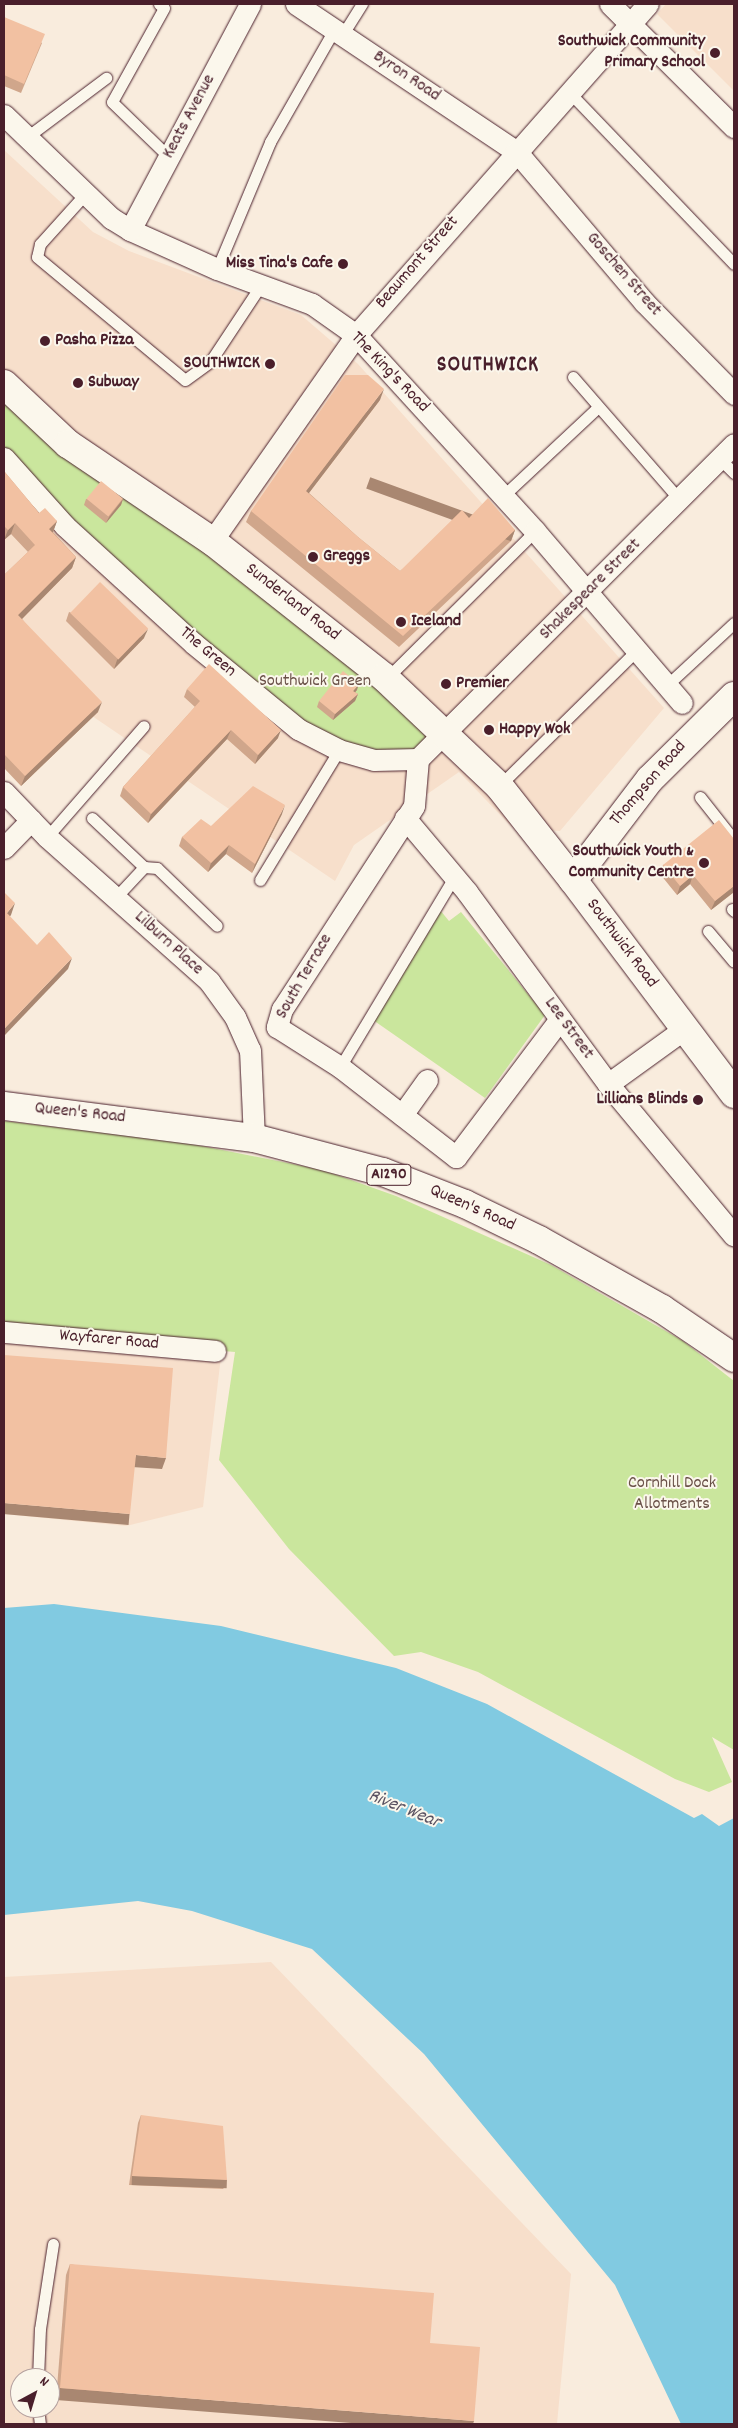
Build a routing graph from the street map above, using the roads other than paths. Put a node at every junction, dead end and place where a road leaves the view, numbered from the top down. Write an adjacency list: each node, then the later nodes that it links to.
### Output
1 (160, 4): 15 (lane)
2 (250, 4): 15 (street, Keats Avenue)
3 (296, 4): 8 (street, Byron Road)
4 (362, 4): 8 (lane)
5 (610, 4): 7 (street)
6 (648, 4): 7 (street, Beaumont Street)
7 (631, 23): 10 (street, Beaumont Street); 12 (street)
8 (339, 31): 14 (street, Byron Road); 19 (lane)
9 (106, 78): 13 (lane)
10 (569, 92): 14 (street, Beaumont Street); 18 (lane)
11 (4, 115): 13 (street, The King's Road)
12 (734, 127)
13 (27, 137): 16 (street, The King's Road)
14 (516, 151): 21 (street, Beaumont Street); 24 (street, Goschen Street)
15 (169, 156): 17 (street, Keats Avenue)
16 (86, 193): 17 (street, The King's Road); 20 (lane)
17 (130, 230): 19 (street, The King's Road)
18 (734, 264)
19 (217, 269): 20 (street, The King's Road)
20 (261, 285): 21 (street, The King's Road)
21 (356, 335): 28 (street, The King's Road); 31 (street, Beaumont Street)
22 (573, 377): 25 (lane)
23 (4, 384): 31 (main road, Sunderland Road)
24 (734, 394)
25 (598, 407): 28 (lane); 29 (lane)
26 (4, 458): 41 (street, The Green)
27 (729, 459): 29 (street, Shakespeare Street)
28 (503, 496): 30 (street, The King's Road)
29 (680, 500): 32 (street, Shakespeare Street)
30 (535, 532): 32 (street, The King's Road); 35 (lane)
31 (212, 541): 35 (main road, Sunderland Road)
32 (589, 593): 34 (street, The King's Road); 40 (street, Shakespeare Street)
33 (734, 623): 36 (lane)
34 (636, 651): 36 (street, The King's Road); 43 (lane)
35 (386, 679): 40 (main road, Sunderland Road)
36 (666, 686): 38 (street, The King's Road)
37 (734, 696): 55 (main road, Thompson Road)
38 (682, 703)
39 (144, 726): 49 (lane)
40 (444, 733): 42 (street); 43 (main road, Southwick Road)
41 (339, 750): 42 (street, The Green); 54 (lane)
42 (418, 759): 47 (street, South Terrace)
43 (499, 786): 55 (main road, Southwick Road)
44 (4, 792): 48 (street, Lilburn Place)
45 (700, 797): 50 (lane)
46 (92, 818): 52 (lane)
47 (405, 818): 53 (street, Lee Street); 62 (street, South Terrace)
48 (31, 820): 49 (street, Lilburn Place); 51 (street)
49 (47, 837): 56 (street, Lilburn Place)
50 (734, 840)
51 (4, 848)
52 (144, 867): 56 (lane); 57 (lane)
53 (454, 877): 60 (street, Lee Street); 62 (lane)
54 (260, 880)
55 (573, 880): 61 (main road, Southwick Road)
56 (117, 896): 68 (street, Lilburn Place)
57 (217, 926)
58 (708, 930): 59 (lane)
59 (734, 962)
60 (560, 1019): 64 (street, Lee Street); 67 (street, South Terrace)
61 (684, 1029): 64 (street); 65 (main road, Southwick Road)
62 (340, 1067): 67 (street, South Terrace)
63 (427, 1080): 67 (street)
64 (608, 1084): 69 (street, Lee Street)
65 (734, 1094)
66 (4, 1106): 68 (main road, Queen's Road / A1290)
67 (402, 1115)
68 (254, 1138): 72 (main road, Queen's Road / A1290)
69 (734, 1236)
70 (4, 1332): 71 (street, Wayfarer Road)
71 (215, 1350)
72 (734, 1358)
73 (53, 2244): 74 (lane)
74 (38, 2368)

